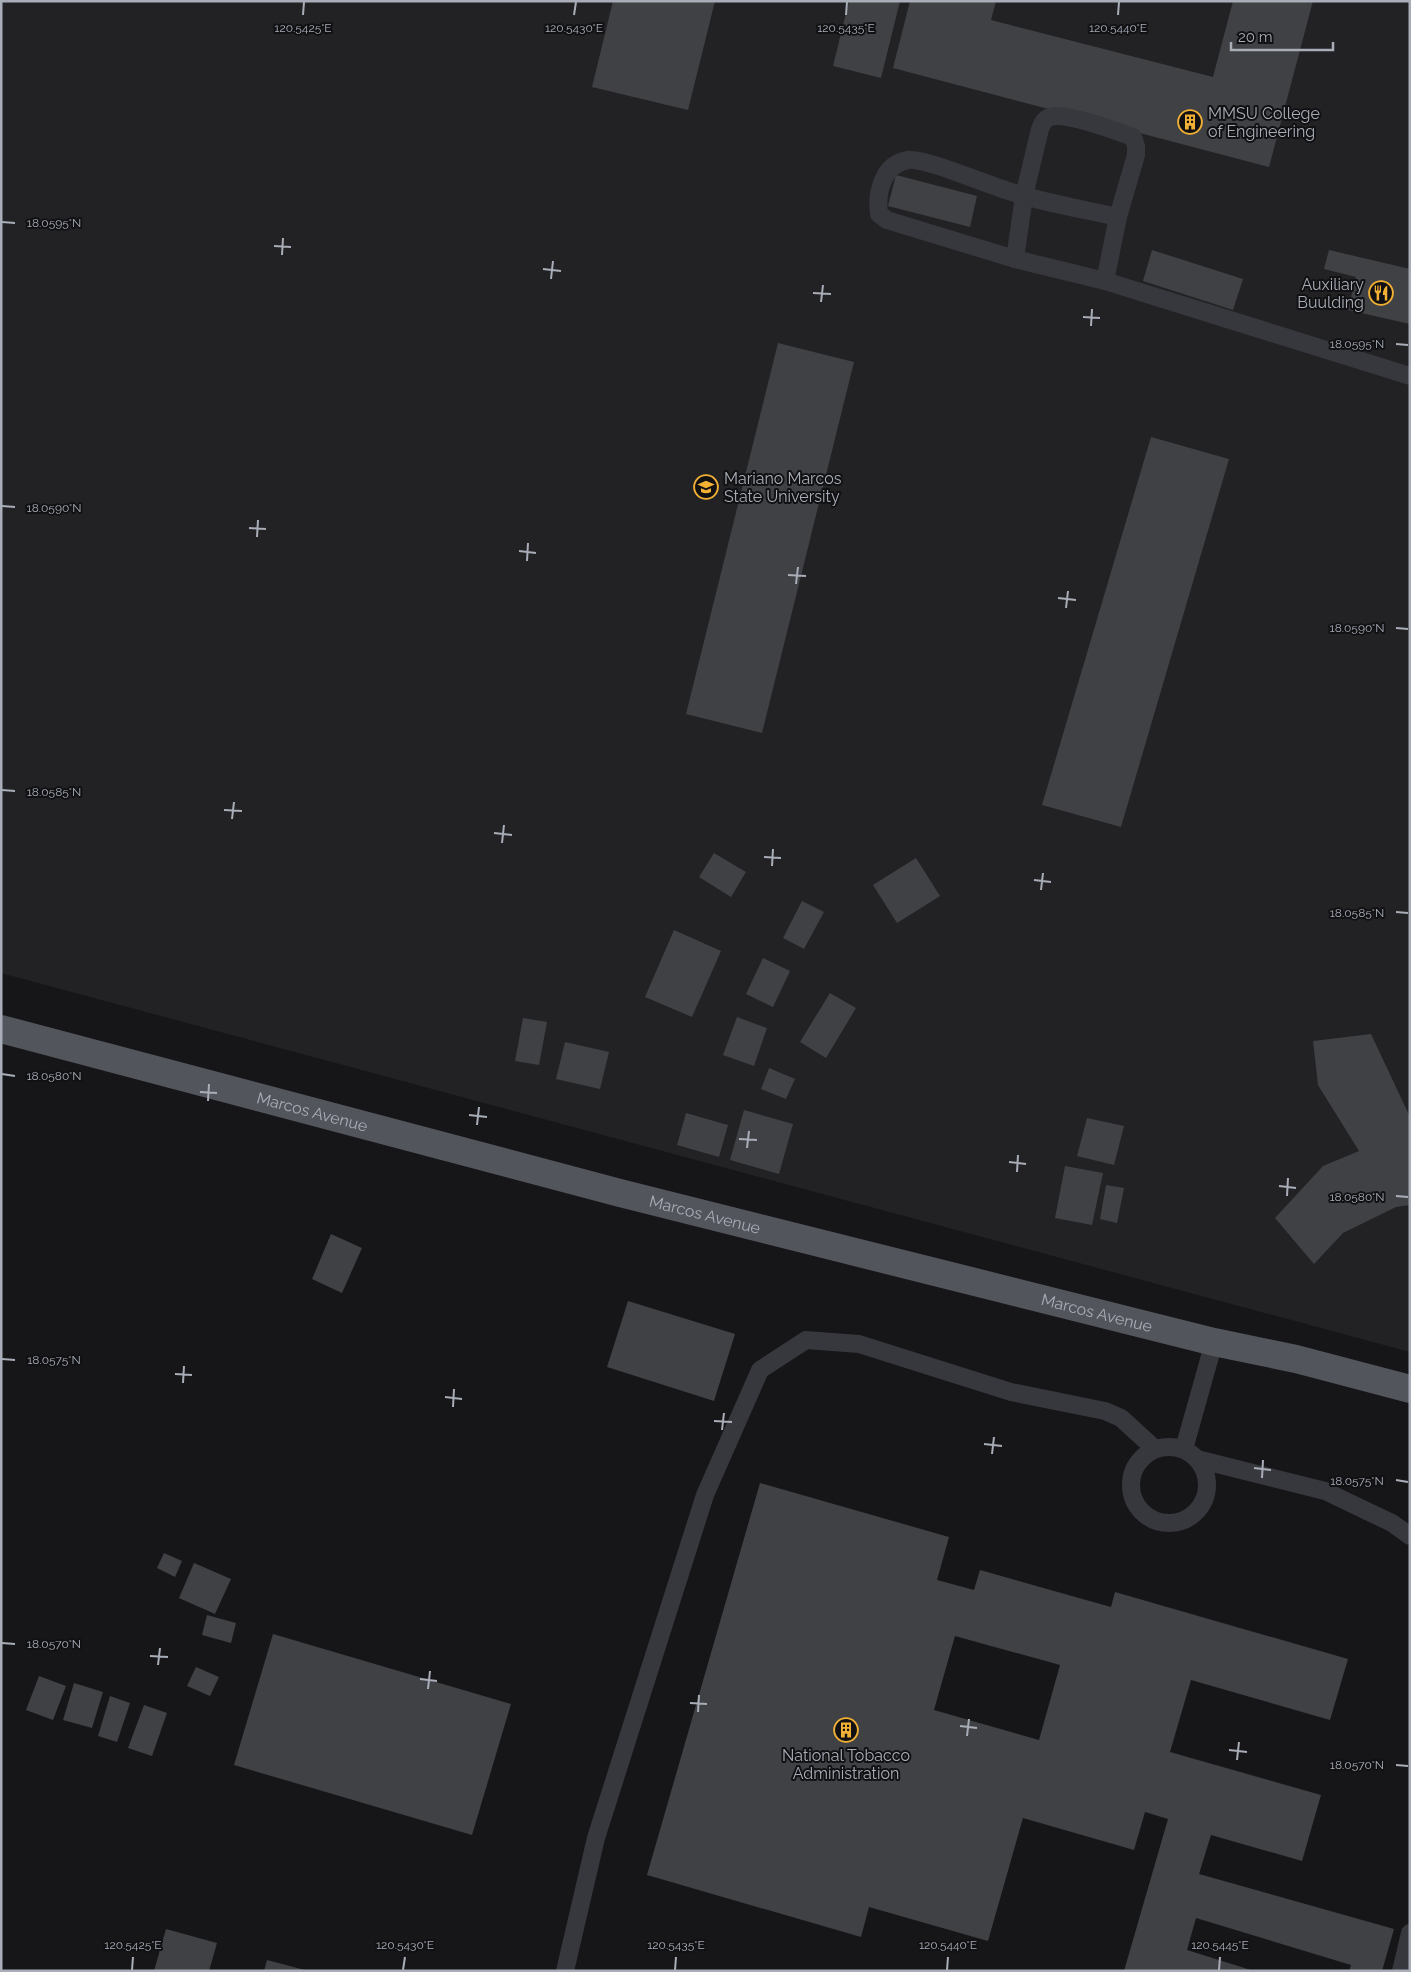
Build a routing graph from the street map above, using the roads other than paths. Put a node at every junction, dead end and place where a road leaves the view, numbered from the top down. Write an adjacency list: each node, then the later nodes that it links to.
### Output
1 (1024, 196): 2 (lane); 2 (lane); 3 (lane); 3 (lane)
2 (1118, 217): 4 (lane)
3 (1015, 259): 4 (lane)
4 (1104, 282): 5 (lane)
5 (1410, 376)
6 (1, 1029): 7 (main road, Marcos Avenue)
7 (1214, 1342): 8 (main road, Marcos Avenue); 10 (lane)
8 (1410, 1389)
9 (1155, 1449): 10 (lane); 10 (lane); 13 (lane)
10 (1191, 1454): 11 (lane)
11 (1410, 1536)
12 (1410, 1933): 14 (lane)
13 (566, 1971)
14 (1401, 1971)

